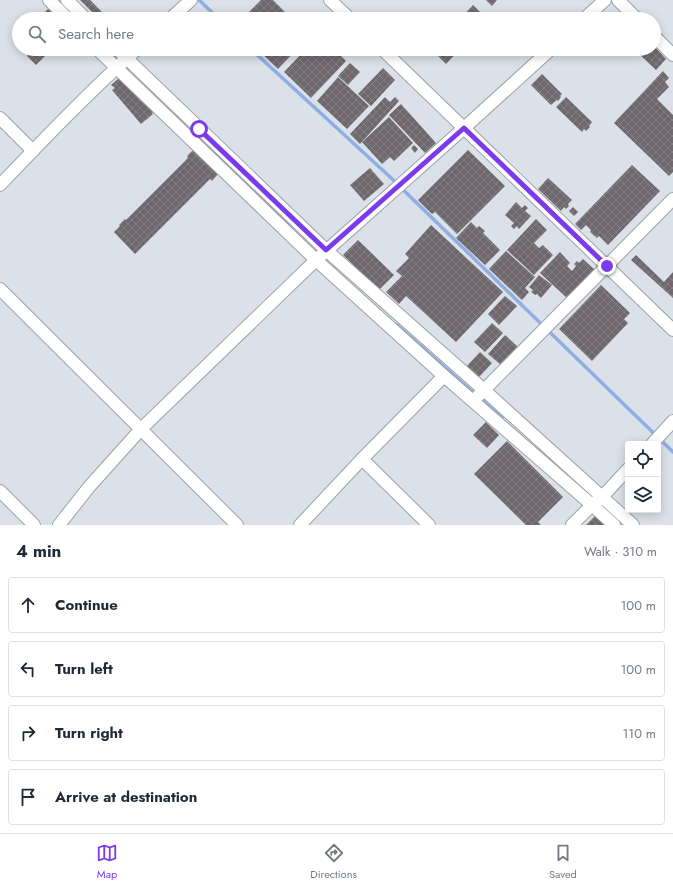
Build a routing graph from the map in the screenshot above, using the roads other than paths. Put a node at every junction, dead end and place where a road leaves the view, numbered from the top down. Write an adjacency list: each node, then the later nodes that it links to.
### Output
1 (49, 0): 7 (street)
2 (67, 0): 8 (street)
3 (330, 0): 10 (street)
4 (605, 0): 11 (street)
5 (618, 0): 12 (street)
6 (190, 1): 9 (street)
7 (61, 12)
8 (79, 12)
9 (178, 12)
10 (343, 12)
11 (592, 12)
12 (630, 12)
13 (661, 43): 14 (street)
14 (673, 55)
15 (104, 56): 21 (street)
16 (123, 56): 20 (street)
17 (129, 56): 20 (street)
18 (389, 56): 23 (street)
19 (543, 56): 23 (street)
20 (126, 59): 21 (street); 27 (street)
21 (116, 68): 24 (street); 28 (street)
22 (0, 118): 24 (street)
23 (464, 128): 27 (street); 29 (street)
24 (33, 151): 25 (street)
25 (0, 185)
26 (673, 199): 29 (street)
27 (326, 250): 28 (street); 33 (street)
28 (316, 260): 32 (street); 36 (street)
29 (607, 266): 31 (street); 33 (street)
30 (0, 289): 36 (street)
31 (673, 330)
32 (444, 376): 34 (street); 38 (street)
33 (484, 390): 34 (street); 41 (street)
34 (473, 401): 42 (street)
35 (673, 421): 37 (street)
36 (141, 429): 44 (street); 45 (street)
37 (655, 441)
38 (362, 459): 46 (street); 47 (street)
39 (625, 472): 41 (street)
40 (1, 493): 43 (street)
41 (602, 497): 42 (street); 50 (street)
42 (592, 505): 48 (street); 49 (street)
43 (34, 525)
44 (59, 525)
45 (237, 525)
46 (300, 525)
47 (429, 525)
48 (572, 525)
49 (614, 525)
50 (633, 525)

